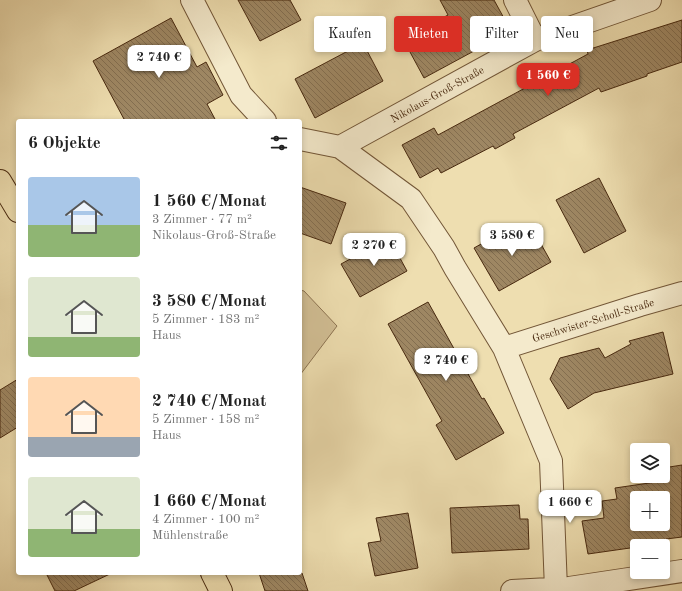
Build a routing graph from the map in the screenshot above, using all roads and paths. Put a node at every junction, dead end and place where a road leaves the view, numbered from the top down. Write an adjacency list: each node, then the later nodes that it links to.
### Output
1 (192, 0): 5 (street)
2 (515, 0): 4 (street)
3 (650, 0): 4 (street, Nikolaus-Groß-Straße)
4 (535, 40): 7 (street, Nikolaus-Groß-Straße)
5 (263, 119)
6 (302, 139): 7 (street)
7 (340, 147): 11 (street)
8 (0, 181): 9 (main road)
9 (16, 208)
10 (682, 293): 11 (street, Geschwister-Scholl-Straße)
11 (504, 348): 14 (street)
12 (682, 571): 14 (street)
13 (213, 575): 15 (main road)
14 (556, 589): 16 (street)
15 (221, 591)
16 (512, 591)

